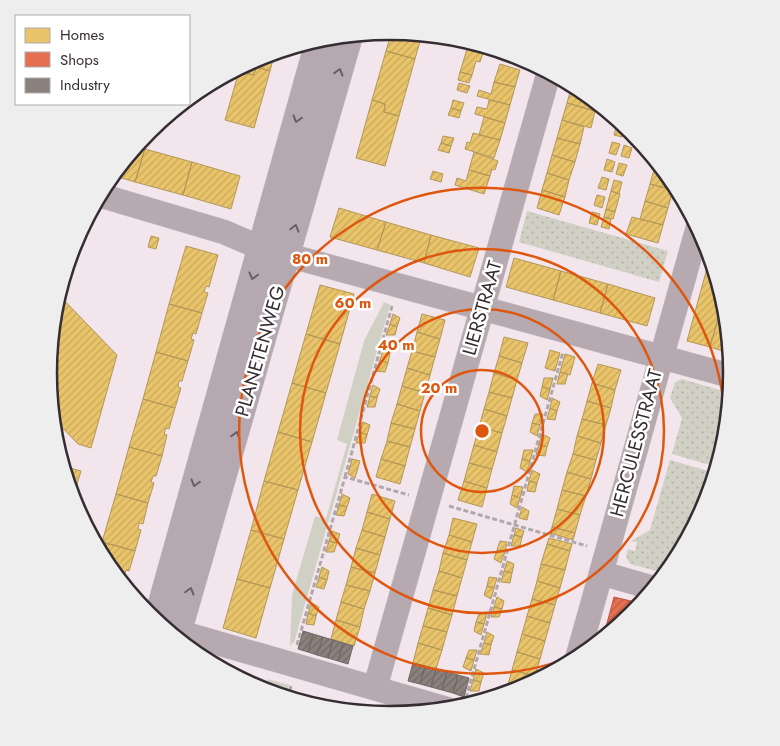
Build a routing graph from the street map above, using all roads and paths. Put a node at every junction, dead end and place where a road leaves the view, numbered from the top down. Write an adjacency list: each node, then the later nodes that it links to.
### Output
1 (347, 43): 7 (main road, PLANETENWEG, one-way to 1)
2 (318, 48): 6 (main road, PLANETENWEG, one-way to 6)
3 (547, 80): 9 (street, LIERSTRAAT)
4 (107, 197): 6 (street)
5 (695, 239): 11 (street, HERCULESSTRAAT)
6 (261, 248): 7 (street); 18 (main road, PLANETENWEG, one-way to 18)
7 (288, 255): 8 (street); 19 (main road, PLANETENWEG, one-way to 7)
8 (398, 285): 9 (street); 13 (path)
9 (482, 307): 10 (street); 14 (street, LIERSTRAAT)
10 (569, 332): 11 (street); 15 (path)
11 (660, 357): 12 (street); 16 (street, HERCULESSTRAAT)
12 (723, 374)
13 (345, 477): 14 (path); 22 (path)
14 (428, 500): 15 (path); 23 (street, LIERSTRAAT)
15 (514, 526): 16 (path); 24 (path)
16 (604, 562): 17 (street); 21 (street, HERCULESSTRAAT)
17 (647, 585)
18 (171, 623)
19 (171, 624)
20 (183, 634): 22 (street)
21 (580, 647)
22 (291, 664): 23 (street)
23 (375, 688): 25 (street)
24 (466, 697)
25 (428, 703)

